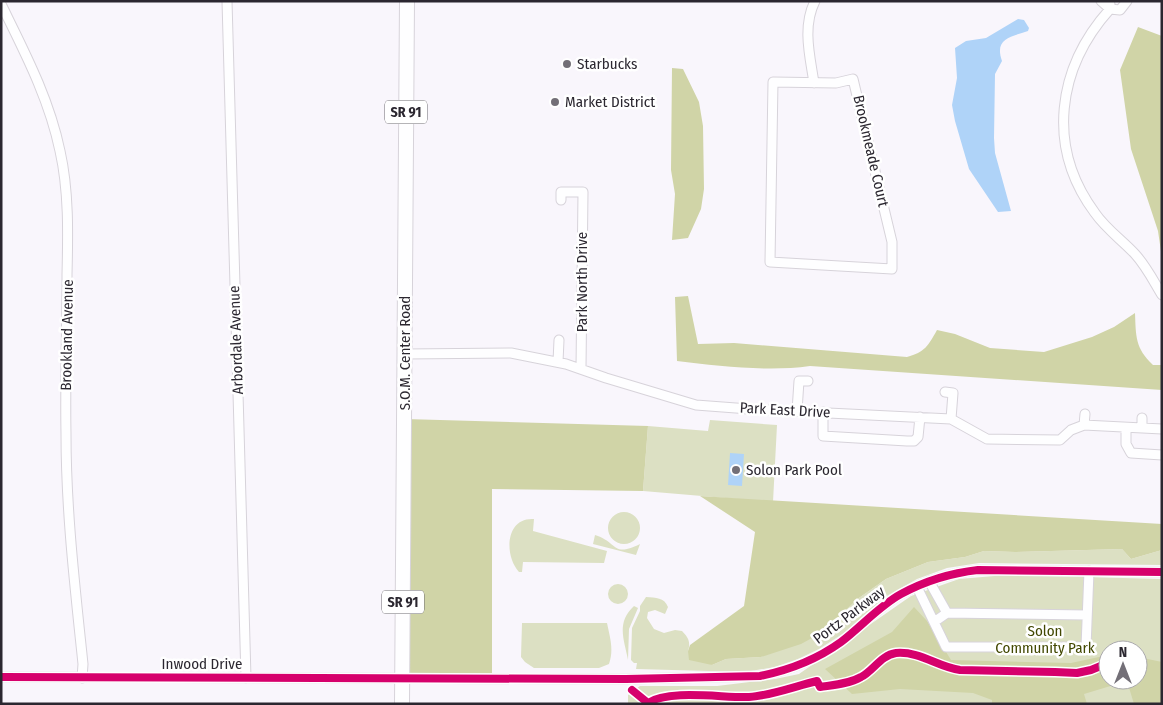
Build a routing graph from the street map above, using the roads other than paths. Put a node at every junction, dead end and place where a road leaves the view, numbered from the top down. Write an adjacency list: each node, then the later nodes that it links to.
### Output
1 (227, 1): 37 (street, Arbordale Avenue)
2 (406, 1): 12 (main road, S.O.M. Center Road / SR 91)
3 (815, 1): 8 (street)
4 (1101, 1): 7 (street)
5 (1127, 1): 7 (street)
6 (1, 4): 36 (street, Brookland Avenue)
7 (1110, 5): 10 (street)
8 (814, 83): 8 (street, Brookmeade Court)
9 (561, 200): 14 (street, Park North Drive)
10 (1162, 295)
11 (559, 340): 13 (street)
12 (406, 354): 13 (street, Park East Drive); 38 (main road, S.O.M. Center Road / SR 91)
13 (558, 362): 14 (street, Park East Drive)
14 (581, 370): 17 (street, Park East Drive)
15 (808, 381): 17 (street)
16 (945, 392): 22 (street)
17 (797, 411): 18 (street, Park East Drive)
18 (822, 412): 20 (street, Park East Drive); 20 (street)
19 (1085, 414): 23 (street)
20 (920, 417): 22 (street, Park East Drive)
21 (1142, 418): 25 (street)
22 (951, 419): 23 (street, Park East Drive)
23 (1084, 425): 24 (street)
24 (1126, 428): 25 (street); 27 (street)
25 (1142, 428): 26 (street)
26 (1162, 429)
27 (1162, 454)
28 (1089, 571): 29 (street, Portz Parkway); 30 (street, Portz Parkway); 33 (street)
29 (1162, 572)
30 (929, 581): 31 (street, Portz Parkway); 32 (street)
31 (916, 587): 34 (street); 38 (street, Portz Parkway)
32 (947, 614): 33 (street); 34 (street)
33 (1088, 615): 34 (street)
34 (934, 622)
35 (1, 677): 36 (street, Inwood Drive)
36 (82, 678): 37 (street, Inwood Drive)
37 (246, 678): 38 (street, Inwood Drive)
38 (402, 678): 39 (main road, S.O.M. Center Road / SR 91)
39 (402, 704)

